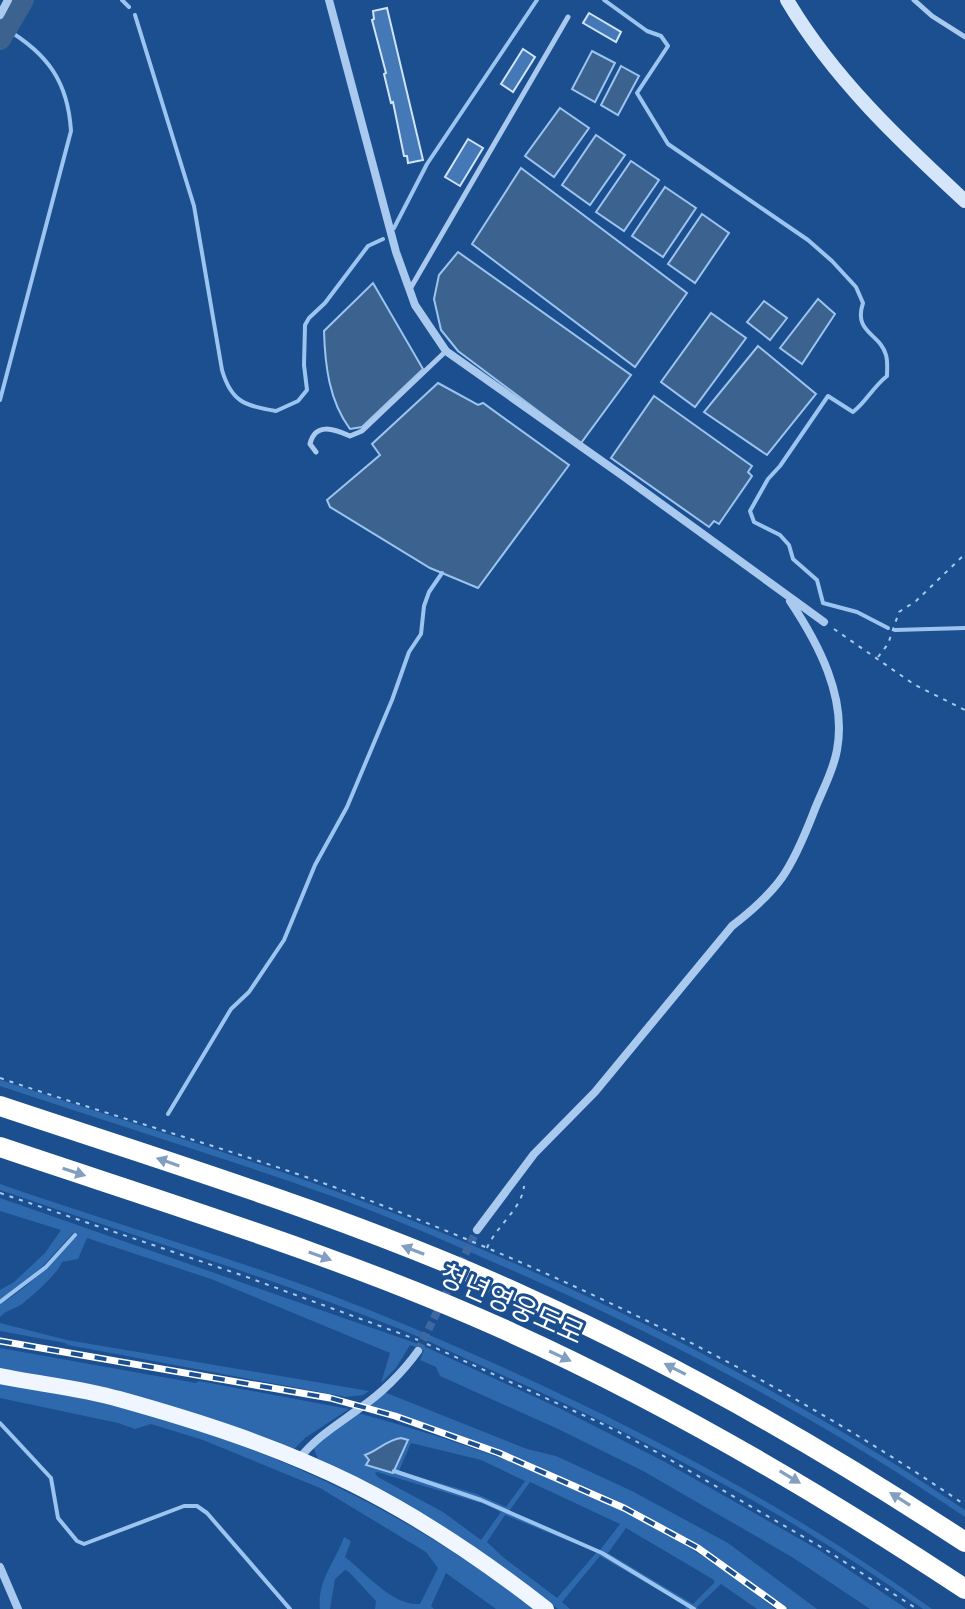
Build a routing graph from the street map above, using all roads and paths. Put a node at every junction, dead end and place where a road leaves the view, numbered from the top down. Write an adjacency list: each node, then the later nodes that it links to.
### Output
1 (8, 0): 5 (street)
2 (329, 0): 9 (street)
3 (787, 0): 8 (street)
4 (914, 0): 7 (lane)
5 (0, 15)
6 (568, 17): 9 (lane)
7 (965, 37)
8 (965, 201)
9 (410, 290): 10 (street)
10 (446, 351): 11 (lane); 13 (street)
11 (316, 452)
12 (965, 554): 15 (path)
13 (785, 594): 14 (street); 19 (street)
14 (824, 622): 15 (path)
15 (877, 658): 16 (path)
16 (965, 710)
17 (0, 1106): 26 (highway, 청년영웅도로, one-way to 17)
18 (0, 1147): 28 (highway, 청년영웅도로, one-way to 28)
19 (534, 1154): 21 (street); 22 (path)
20 (0, 1193): 31 (path)
21 (477, 1230)
22 (487, 1249)
23 (418, 1351): 25 (street)
24 (0, 1376): 25 (main road)
25 (298, 1460): 30 (main road)
26 (965, 1542)
27 (0, 1567): 29 (street)
28 (965, 1589)
29 (18, 1609)
30 (546, 1609)
31 (917, 1609)

